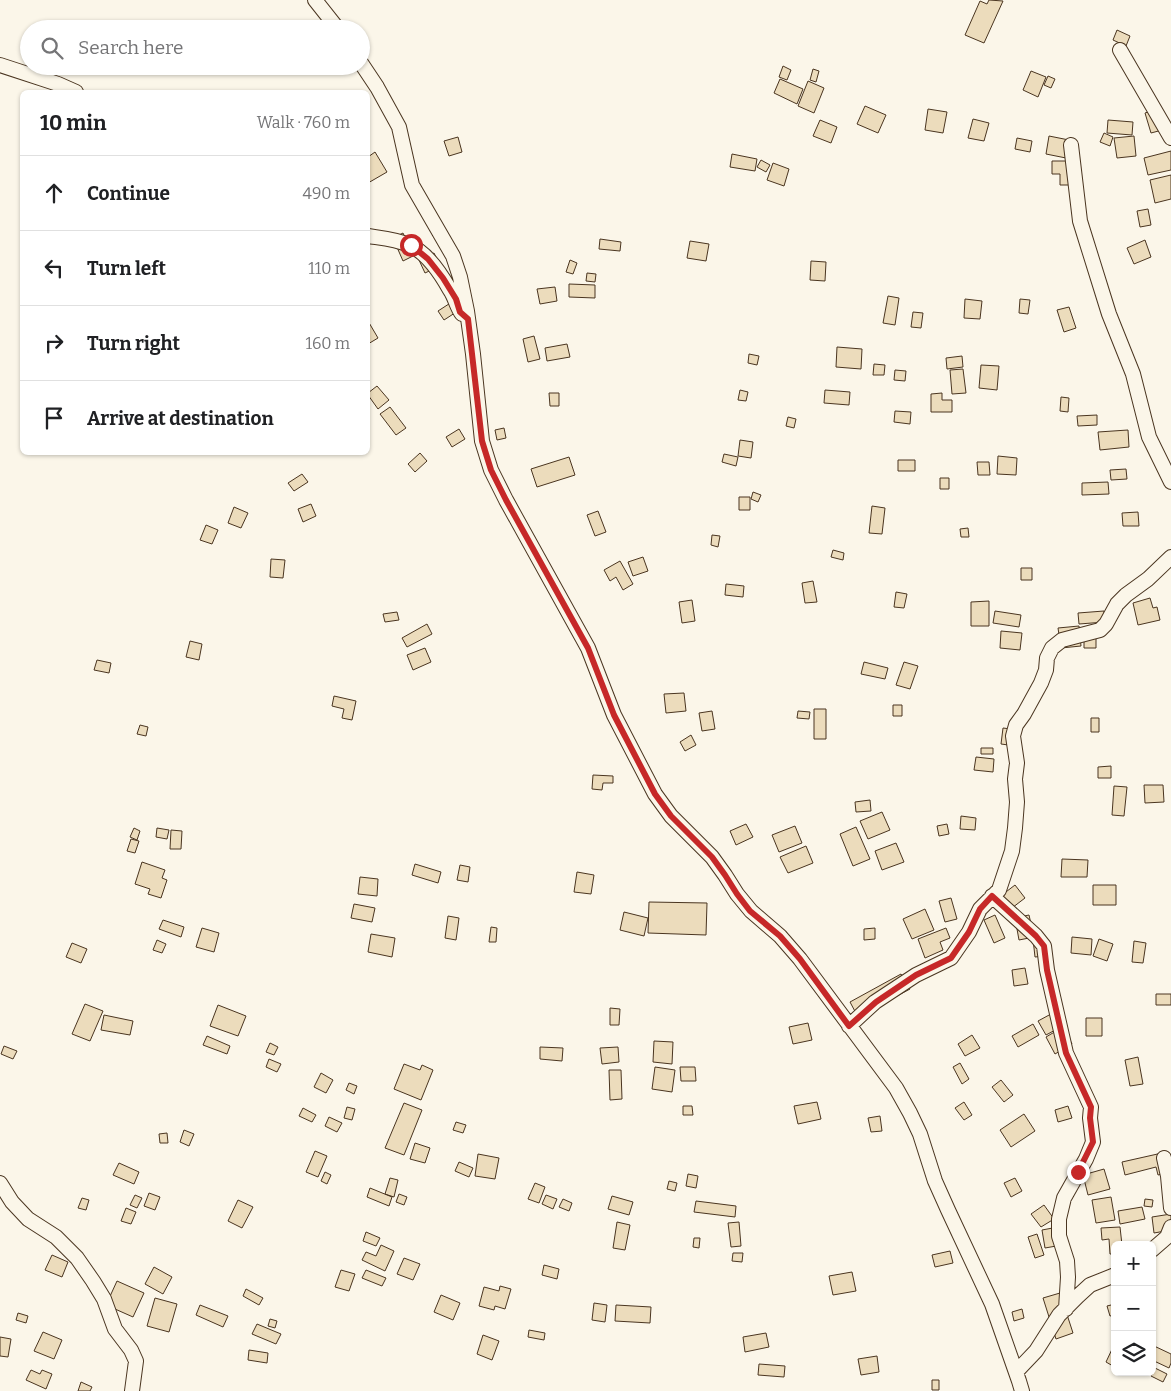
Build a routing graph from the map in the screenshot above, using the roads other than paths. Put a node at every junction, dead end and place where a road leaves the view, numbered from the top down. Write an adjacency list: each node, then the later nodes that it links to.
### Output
1 (315, 0): 2 (street)
2 (331, 20)
3 (1120, 50): 9 (street)
4 (0, 65): 5 (street)
5 (20, 72)
6 (31, 75): 8 (street)
7 (369, 75): 12 (street)
8 (72, 90)
9 (1171, 138)
10 (1071, 145): 13 (street)
11 (370, 236): 12 (street)
12 (468, 319): 16 (street)
13 (1171, 482)
14 (1171, 557): 15 (street)
15 (992, 896): 16 (street); 23 (street)
16 (849, 1026): 24 (street)
17 (1164, 1158): 19 (street)
18 (0, 1183): 25 (street)
19 (1171, 1208)
20 (1170, 1233): 21 (street)
21 (1156, 1246)
22 (1111, 1277): 23 (street)
23 (1066, 1309): 24 (street)
24 (1016, 1372): 26 (street)
25 (132, 1391)
26 (1022, 1391)

